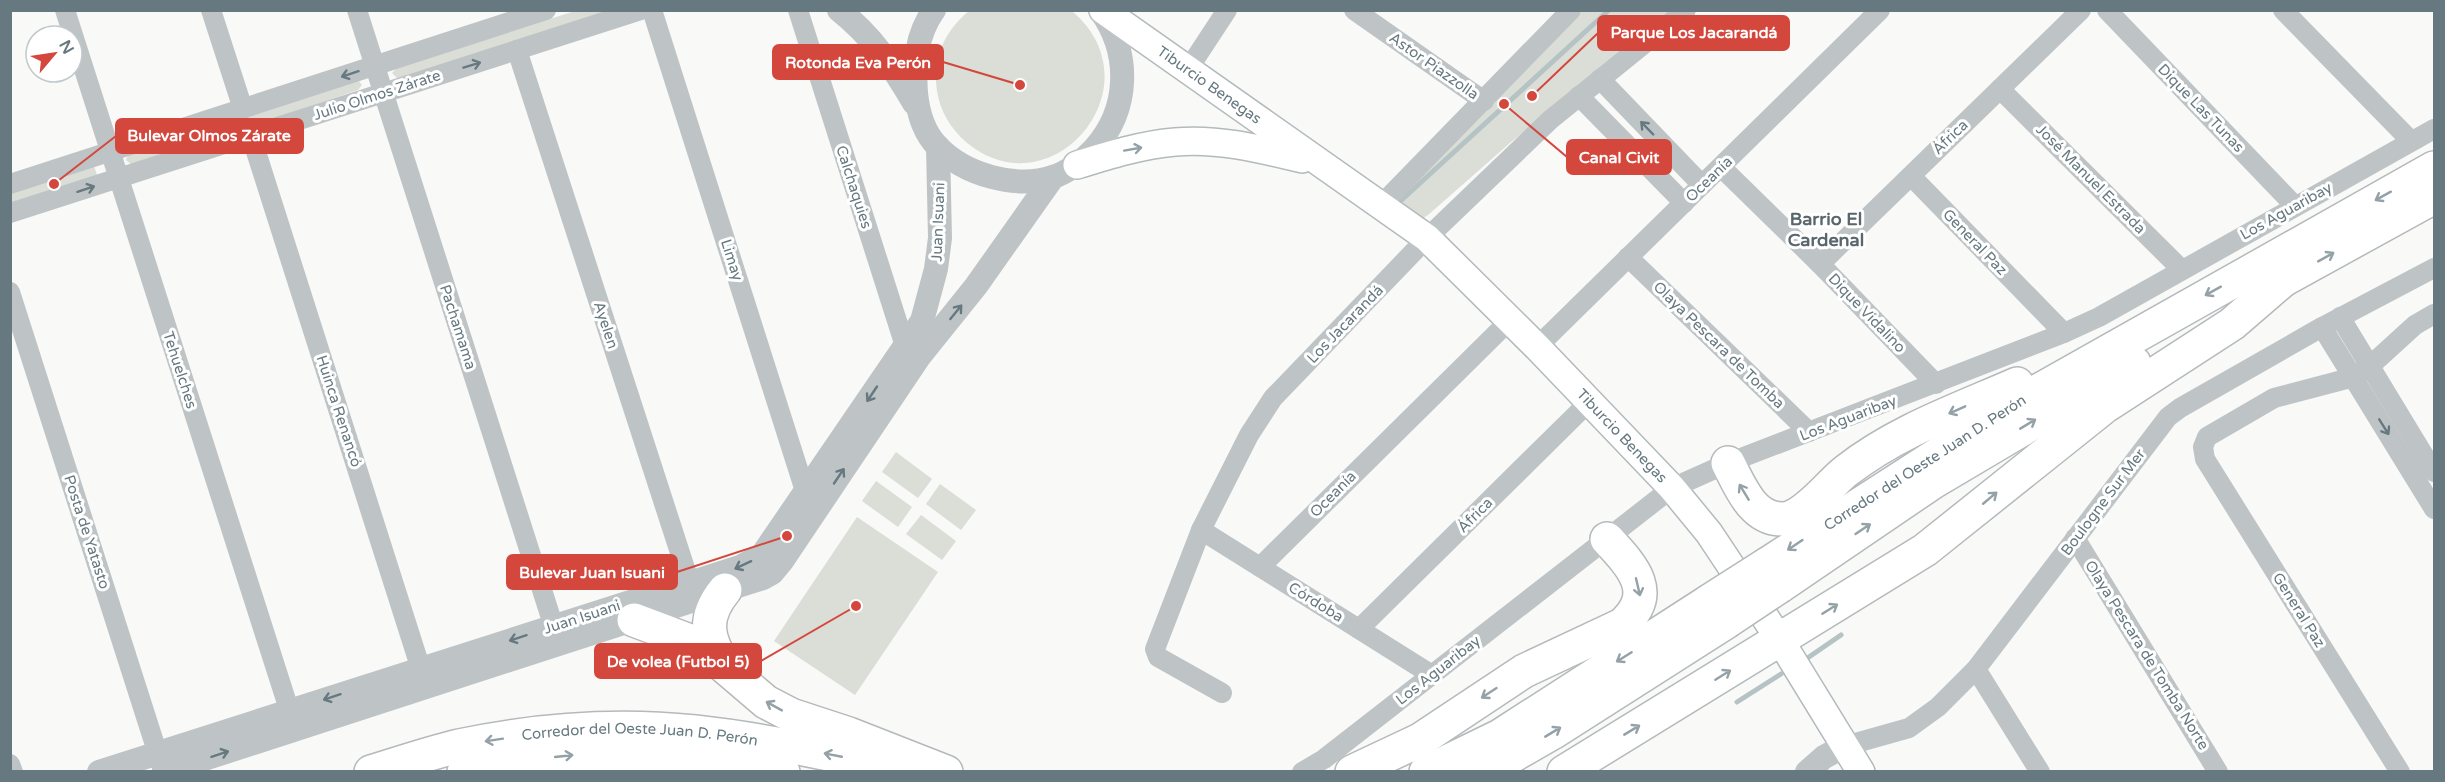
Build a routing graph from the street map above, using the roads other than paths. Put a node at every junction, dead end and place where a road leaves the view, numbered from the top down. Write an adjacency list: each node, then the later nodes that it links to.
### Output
1 (65, 10): 33 (street, Tehuelches)
2 (211, 10): 27 (street)
3 (357, 10): 20 (street, Pachamama)
4 (546, 10): 20 (street, Julio Olmos Zárate)
5 (641, 10): 19 (street, Julio Olmos Zárate)
6 (652, 10): 70 (street, Limay)
7 (798, 10): 61 (street, Calchaquies)
8 (839, 10): 28 (street)
9 (934, 10): 28 (street)
10 (1101, 10): 21 (main road, Tiburcio Benegas); 37 (street, Juan Isuani)
11 (1227, 10): 21 (street)
12 (1354, 10): 26 (street, Astor Piazzolla)
13 (1571, 10): 26 (street)
14 (1686, 10): 22 (street, Los Jacarandá)
15 (1880, 10): 35 (street, Oceanía)
16 (2081, 10): 23 (street, África)
17 (2107, 10): 44 (street, Dique Las Tunas)
18 (2283, 10): 31 (street)
19 (517, 50): 24 (street, Julio Olmos Zárate, one-way to 19); 77 (street, Ayelen)
20 (375, 66): 24 (street, Pachamama); 27 (street, Julio Olmos Zárate, one-way to 27)
21 (1187, 71): 34 (main road, Tiburcio Benegas)
22 (1600, 80): 25 (street, Los Jacarandá); 41 (street, one-way to 22)
23 (2000, 88): 38 (street, África); 51 (street, José Manuel Estrada)
24 (383, 93): 30 (street, Julio Olmos Zárate); 82 (street, Pachamama)
25 (1579, 96): 43 (street); 47 (street, Los Jacarandá)
26 (1484, 101): 45 (street)
27 (243, 109): 33 (street, Julio Olmos Zárate)
28 (917, 109): 32 (street)
29 (2434, 129): 31 (street, Los Aguaribay)
30 (251, 136): 39 (street, Julio Olmos Zárate); 87 (street, Huinca Renancó)
31 (2411, 141): 44 (street, Los Aguaribay)
32 (938, 147): 37 (street); 61 (street, Juan Isuani)
33 (110, 151): 39 (street, Tehuelches); 40 (street, Julio Olmos Zárate)
34 (1315, 162): 37 (main road, Tiburcio Benegas, one-way to 34); 45 (main road, Tiburcio Benegas)
35 (1721, 167): 41 (street, Oceanía); 49 (street, Dique Vidalino)
36 (2434, 168): 56 (highway, Corredor del Oeste Juan D. Perón, one-way to 56)
37 (1065, 171): 61 (street, Juan Isuani, one-way to 37)
38 (1911, 176): 49 (street, África); 59 (street, General Paz)
39 (119, 178): 46 (street, Julio Olmos Zárate, one-way to 39); 89 (street, Tehuelches)
40 (10, 184)
41 (1702, 185): 43 (street, Oceanía)
42 (2434, 197): 52 (highway, Corredor del Oeste Juan D. Perón, one-way to 42)
43 (1684, 203): 48 (street, Oceanía)
44 (2295, 206): 51 (street, Los Aguaribay)
45 (1390, 212): 47 (main road, Tiburcio Benegas)
46 (10, 213)
47 (1427, 238): 57 (main road, Tiburcio Benegas); 72 (street, Los Jacarandá)
48 (1628, 257): 60 (street, Oceanía); 66 (street, Olaya Pescara de Tomba)
49 (1820, 264): 64 (street, Dique Vidalino)
50 (2434, 268): 55 (street, Boulogne Sur Mer)
51 (2182, 270): 59 (street, Los Aguaribay)
52 (2282, 281): 76 (highway, Corredor del Oeste Juan D. Perón, one-way to 52); 83 (highway, one-way to 52)
53 (10, 292): 92 (street, Posta de Yatasto)
54 (2434, 314): 62 (street)
55 (2340, 317): 58 (street, Boulogne Sur Mer); 62 (street)
56 (2164, 318): 67 (highway, one-way to 67); 76 (highway, Corredor del Oeste Juan D. Perón, one-way to 76)
57 (1510, 320): 60 (main road, Tiburcio Benegas); 75 (street, Oceanía)
58 (2322, 327): 63 (street); 73 (street, Boulogne Sur Mer)
59 (2064, 333): 64 (street, Los Aguaribay)
60 (1537, 347): 65 (main road, Tiburcio Benegas)
61 (912, 352): 70 (street, Juan Isuani)
62 (2370, 366): 63 (street); 68 (street)
63 (2354, 377): 71 (street, one-way to 71); 109 (street, General Paz)
64 (1936, 384): 66 (street, Los Aguaribay)
65 (1590, 401): 69 (main road, Tiburcio Benegas); 81 (street, África)
66 (1809, 432): 67 (street, Los Aguaribay)
67 (1728, 463): 69 (street, Los Aguaribay)
68 (2434, 472)
69 (1672, 488): 74 (street, Los Aguaribay); 83 (main road, Tiburcio Benegas)
70 (812, 498): 77 (street, Juan Isuani, one-way to 77); 77 (street, Juan Isuani)
71 (2434, 509)
72 (1201, 530): 75 (street, Córdoba); 88 (street, Los Jacarandá)
73 (2075, 538): 85 (street, Boulogne Sur Mer); 108 (street, Olaya Pescara de Tomba Norte)
74 (1607, 539): 86 (street, Los Aguaribay); 101 (highway, one-way to 101)
75 (1260, 567): 81 (street, Córdoba)
76 (1773, 575): 79 (highway, Corredor del Oeste Juan D. Perón, bridge)
77 (704, 591): 78 (street, Juan Isuani); 80 (street, Juan Isuani); 84 (highway)
78 (602, 611): 80 (street); 82 (street, Juan Isuani)
79 (1717, 612): 102 (highway, Corredor del Oeste Juan D. Perón, one-way to 102); 103 (highway, Corredor del Oeste Juan D. Perón, one-way to 79)
80 (634, 620): 82 (street, Juan Isuani); 84 (highway)
81 (1359, 629): 86 (street, Córdoba)
82 (556, 635): 87 (street, Juan Isuani)
83 (1780, 639): 90 (main road, Tiburcio Benegas); 104 (highway, one-way to 83)
84 (726, 669): 99 (highway, one-way to 84)
85 (1976, 669): 90 (street, Boulogne Sur Mer); 107 (street)
86 (1432, 675): 100 (street, Los Aguaribay)
87 (423, 678): 89 (street, Juan Isuani)
88 (1222, 693)
89 (292, 720): 92 (street, Juan Isuani)
90 (1845, 746): 105 (street, Boulogne Sur Mer); 106 (main road, Tiburcio Benegas)
91 (10, 764): 93 (street)
92 (162, 765): 94 (street, Juan Isuani)
93 (13, 771)
94 (99, 771)
95 (372, 771): 98 (highway, Corredor del Oeste Juan D. Perón, one-way to 95)
96 (464, 771): 97 (highway, Corredor del Oeste Juan D. Perón, one-way to 97)
97 (783, 771)
98 (911, 771)
99 (946, 771)
100 (1302, 771)
101 (1352, 771)
102 (1426, 771)
103 (1484, 771)
104 (1564, 771)
105 (1807, 771)
106 (1861, 771)
107 (2040, 771)
108 (2218, 771)
109 (2400, 771)

